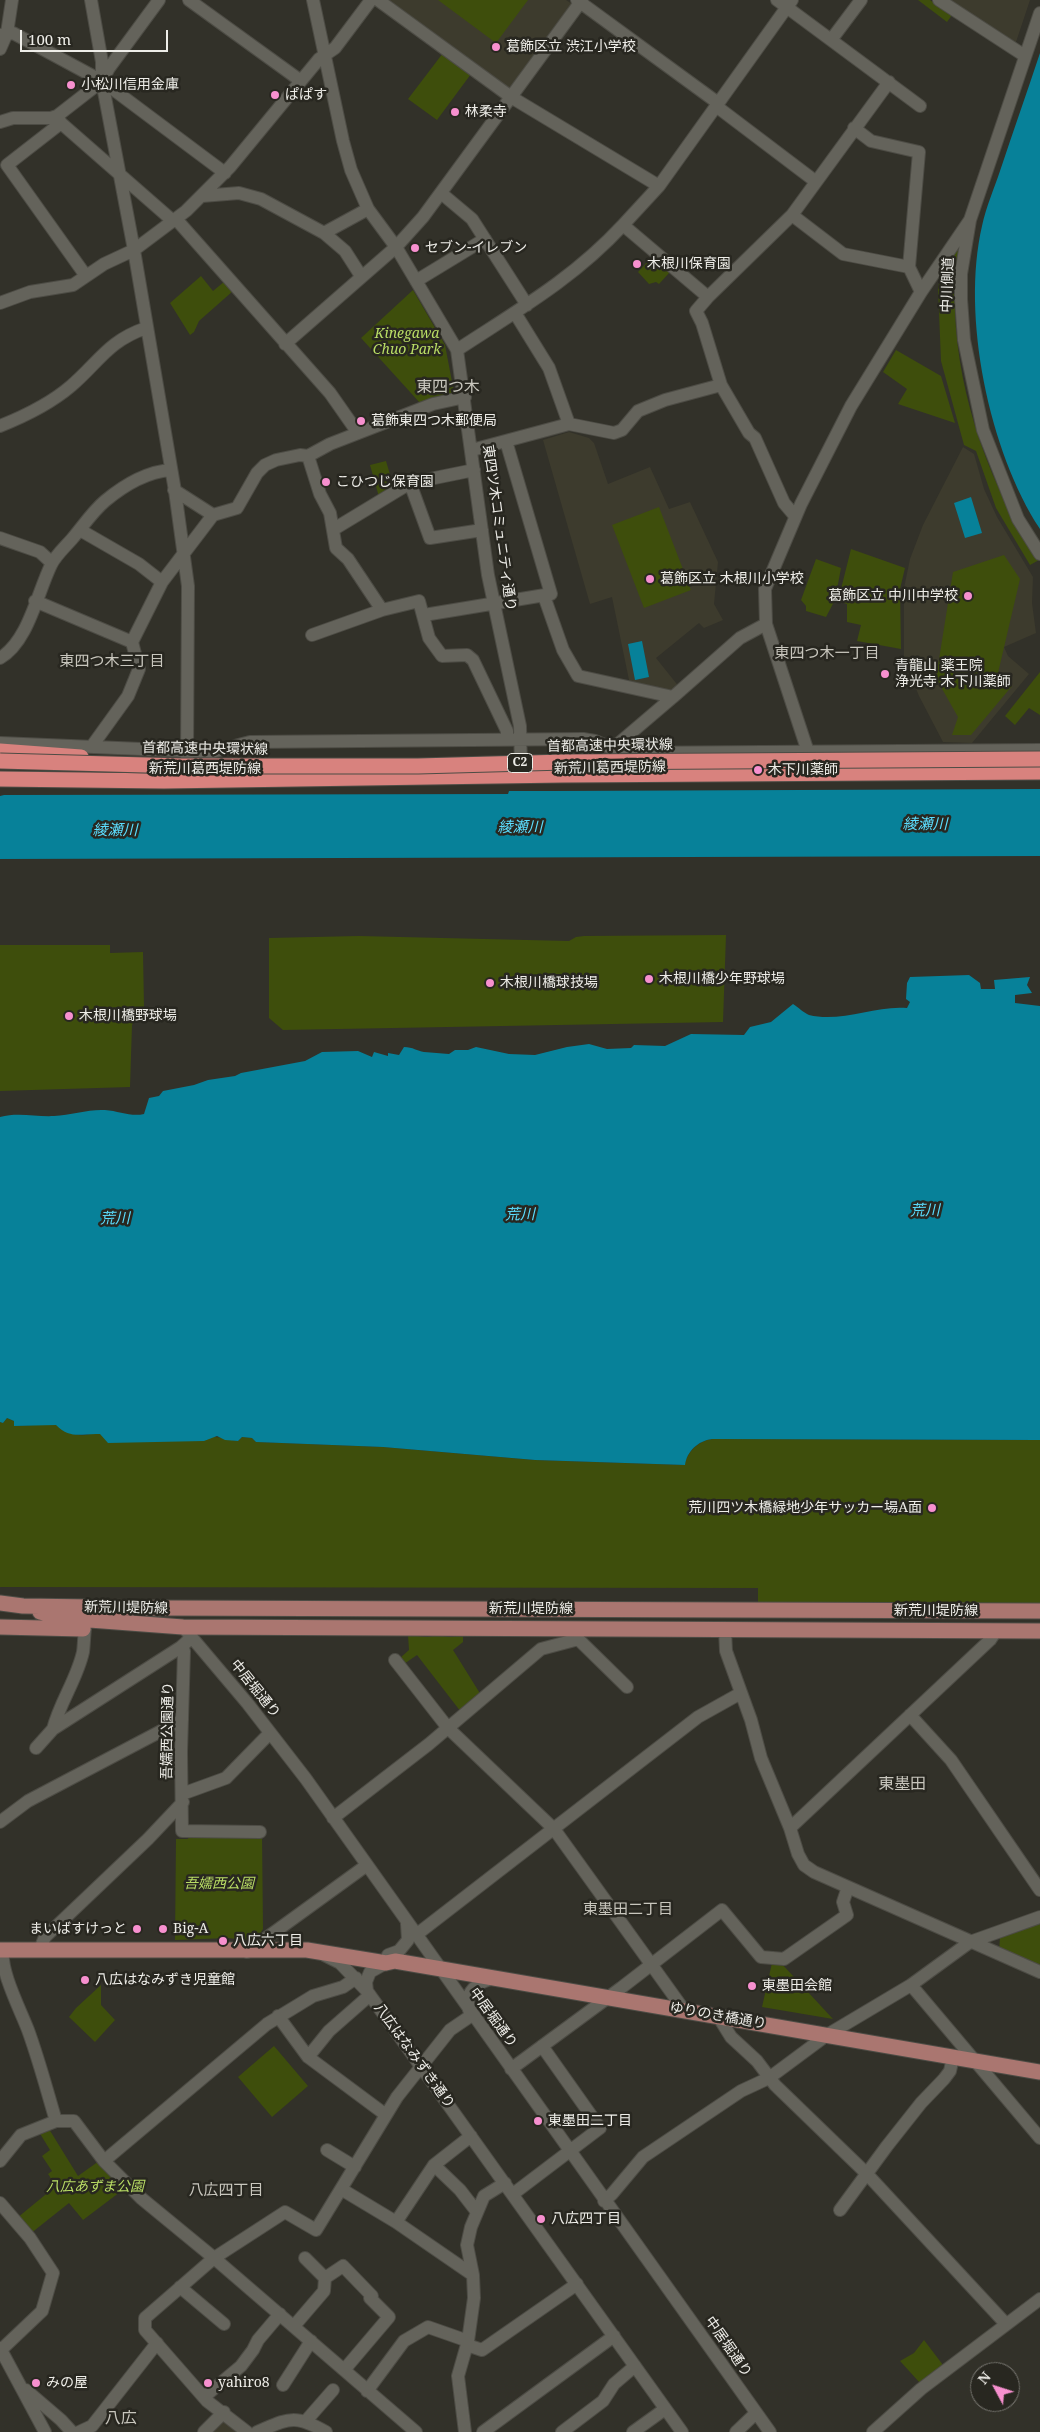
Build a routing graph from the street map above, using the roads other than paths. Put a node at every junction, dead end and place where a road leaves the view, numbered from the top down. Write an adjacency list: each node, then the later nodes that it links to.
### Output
1 (12, 0): 13 (street)
2 (91, 0): 18 (street)
3 (159, 0): 18 (street)
4 (190, 0): 19 (street)
5 (313, 0): 16 (street)
6 (371, 0): 16 (street)
7 (378, 0): 21 (street)
8 (861, 0): 14 (street)
9 (939, 0): 17 (street)
10 (580, 1): 21 (street); 22 (street)
11 (785, 2): 14 (street); 22 (street)
12 (1040, 13): 17 (street, 中川側道)
13 (4, 34): 15 (street); 18 (street)
14 (831, 40): 20 (street)
15 (0, 49)
16 (325, 56): 19 (street); 33 (street)
17 (1025, 56): 36 (street, 中川側道)
18 (102, 81): 24 (street); 27 (street); 28 (street)
19 (301, 82): 28 (street)
20 (888, 82): 23 (street); 26 (street)
21 (511, 97): 30 (street); 31 (street)
22 (717, 105): 29 (street); 30 (street)
23 (920, 106)
24 (59, 119): 25 (street); 27 (street); 43 (street)
25 (0, 122)
26 (854, 128): 29 (street); 42 (street)
27 (120, 173): 35 (street); 41 (street)
28 (225, 173): 32 (street)
29 (815, 181): 34 (street)
30 (659, 186): 37 (street)
31 (441, 193): 39 (street); 40 (street)
32 (202, 196): 35 (street); 38 (street)
33 (368, 209): 38 (street); 40 (street)
34 (792, 215): 42 (street); 47 (street)
35 (175, 220): 41 (street); 52 (street)
36 (970, 220): 46 (street); 73 (street, 中川側道)
37 (624, 225): 47 (street); 49 (street)
38 (324, 233): 44 (street)
39 (485, 239): 45 (street); 49 (street)
40 (396, 247): 44 (street); 45 (street)
41 (134, 250): 43 (street); 51 (street)
42 (909, 267): 46 (street)
43 (86, 276): 48 (street)
44 (362, 276): 52 (street)
45 (416, 281): 53 (street)
46 (921, 292): 67 (street)
47 (708, 297): 54 (street)
48 (0, 303)
49 (527, 305): 50 (street)
50 (514, 313): 53 (street); 56 (street)
51 (146, 328): 57 (street); 62 (street)
52 (285, 344): 58 (street)
53 (457, 350): 55 (street, 東四ツ木コミュニティ通り)
54 (721, 385): 56 (street); 67 (street)
55 (465, 396): 58 (street); 60 (street, 東四ツ木コミュニティ通り)
56 (569, 424): 59 (street)
57 (0, 426)
58 (358, 433): 61 (street)
59 (506, 441): 60 (street); 76 (street)
60 (472, 450): 63 (street, 東四ツ木コミュニティ通り)
61 (308, 456): 66 (street); 68 (street)
62 (170, 470): 65 (street); 69 (street)
63 (474, 470): 64 (street); 70 (street, 東四ツ木コミュニティ通り)
64 (410, 483): 68 (street); 70 (street)
65 (174, 490): 66 (street); 72 (street)
66 (214, 515): 72 (street)
67 (795, 516): 81 (street)
68 (334, 529): 79 (street)
69 (80, 530): 74 (street); 75 (street)
70 (482, 530): 78 (street, 東四ツ木コミュニティ通り)
71 (0, 538): 74 (street)
72 (184, 554): 75 (street); 93 (street)
73 (1040, 554)
74 (52, 563): 77 (street)
75 (162, 582): 83 (street)
76 (544, 596): 78 (street); 85 (street)
77 (35, 601): 83 (street); 84 (street)
78 (494, 604): 80 (street); 87 (street, 東四ツ木コミュニティ通り)
79 (382, 610): 80 (street); 82 (street)
80 (424, 615): 86 (street)
81 (766, 624): 85 (street); 94 (street)
82 (312, 635)
83 (132, 642): 89 (street)
84 (0, 658)
85 (673, 697): 90 (street)
86 (507, 739): 87 (street); 93 (street)
87 (521, 739): 90 (street); 102 (street, 東四ツ木コミュニティ通り)
88 (0, 743): 89 (street)
89 (92, 746): 93 (street)
90 (608, 747): 94 (street); 101 (street)
91 (1040, 750): 94 (street)
92 (0, 751): 100 (highway, bridge)
93 (188, 752): 100 (street)
94 (808, 752): 99 (street)
95 (1040, 759): 100 (highway, 首都高速中央環状線 / C2, bridge)
96 (0, 761): 100 (highway, 首都高速中央環状線 / C2, bridge)
97 (1040, 766): 99 (main road, 新荒川葛西堤防線)
98 (0, 767): 100 (main road, 新荒川葛西堤防線)
99 (814, 767): 101 (main road, 新荒川葛西堤防線)
100 (185, 768): 102 (main road, 新荒川葛西堤防線)
101 (607, 768): 102 (main road, 新荒川葛西堤防線)
102 (521, 769)
103 (1040, 772): 104 (highway, 首都高速中央環状線 / C2)
104 (0, 779)
105 (0, 1603): 106 (main road, 新荒川堤防線)
106 (23, 1606): 107 (main road, 新荒川堤防線); 108 (main road, 新荒川堤防線)
107 (1040, 1611)
108 (162, 1625): 110 (main road, 新荒川堤防線); 114 (main road, 新荒川堤防線)
109 (0, 1627): 110 (main road, 新荒川堤防線)
110 (84, 1629): 123 (street)
111 (725, 1630): 112 (main road, 新荒川堤防線); 115 (main road, 新荒川堤防線); 119 (street)
112 (996, 1631): 113 (main road, 新荒川堤防線); 120 (street)
113 (1040, 1631)
114 (188, 1632): 115 (main road, 新荒川堤防線); 116 (street); 124 (street, 中居堀通り)
115 (575, 1633): 118 (street); 122 (street)
116 (181, 1647): 121 (street, 吾嬬西公園通り); 123 (street)
117 (395, 1660): 122 (street)
118 (627, 1687)
119 (741, 1693): 129 (street); 130 (street)
120 (910, 1715): 129 (street); 134 (street)
121 (182, 1720): 126 (street, 吾嬬西公園通り); 128 (street)
122 (448, 1728): 127 (street); 130 (street)
123 (53, 1729): 125 (street)
124 (270, 1733): 126 (street); 127 (street, 中居堀通り)
125 (36, 1748)
126 (183, 1798): 131 (street, 吾嬬西公園通り); 139 (street)
127 (333, 1818): 132 (street, 中居堀通り)
128 (0, 1822)
129 (790, 1828): 133 (street)
130 (554, 1829): 137 (street); 144 (street)
131 (260, 1832)
132 (367, 1865): 136 (street, 中居堀通り); 142 (street)
133 (848, 1888): 138 (street); 144 (street)
134 (1040, 1890)
135 (1040, 1917): 138 (street)
136 (406, 1922): 137 (street, 中居堀通り); 143 (street)
137 (416, 1935): 145 (street, 中居堀通り)
138 (970, 1942): 146 (street); 149 (street)
139 (40, 1949): 140 (main road, 八広はなみずき通り); 142 (main road, 八広はなみずき通り)
140 (2, 1950): 166 (street)
141 (307, 1950): 142 (main road, 八広はなみずき通り); 143 (main road, ゆりのき橋通り); 147 (street, 八広はなみずき通り)
142 (247, 1952)
143 (390, 1960): 145 (main road, ゆりのき橋通り); 150 (street)
144 (652, 1965): 151 (street); 152 (street)
145 (439, 1968): 148 (main road, ゆりのき橋通り); 153 (street, 中居堀通り)
146 (1040, 1972)
147 (356, 1978): 150 (street, 八広はなみずき通り); 154 (street)
148 (494, 1978): 151 (main road, ゆりのき橋通り); 153 (street)
149 (911, 1985): 156 (street); 160 (street)
150 (369, 1993): 158 (street); 161 (street, 八広はなみずき通り)
151 (610, 1997): 152 (main road, ゆりのき橋通り); 157 (street)
152 (684, 2010): 155 (main road, ゆりのき橋通り)
153 (471, 2012): 161 (street); 162 (street, 中居堀通り)
154 (278, 2016): 158 (street); 172 (street)
155 (718, 2016): 156 (main road, ゆりのき橋通り); 164 (street)
156 (827, 2035): 159 (main road, ゆりのき橋通り); 164 (street)
157 (542, 2046): 162 (street); 170 (street)
158 (308, 2057): 165 (street)
159 (953, 2057): 160 (main road, ゆりのき橋通り); 175 (street)
160 (972, 2060): 163 (main road, ゆりのき橋通り); 168 (street)
161 (421, 2066): 165 (street); 167 (street, 八広はなみずき通り)
162 (510, 2069): 170 (street, 中居堀通り)
163 (1040, 2072)
164 (769, 2078): 175 (street); 179 (street)
165 (386, 2115): 174 (street)
166 (56, 2121): 171 (street); 172 (street)
167 (471, 2136): 173 (street); 176 (street, 八広はなみずき通り)
168 (1040, 2138)
169 (327, 2150): 174 (street)
170 (568, 2150): 178 (street); 179 (street, 中居堀通り)
171 (0, 2161)
172 (104, 2161): 184 (street)
173 (434, 2165): 182 (street); 183 (street)
174 (355, 2168): 177 (street)
175 (866, 2173): 181 (street); 193 (street)
176 (505, 2183): 178 (street, 八広はなみずき通り); 182 (street)
177 (341, 2189): 183 (street); 184 (street)
178 (513, 2194): 188 (street, 八広はなみずき通り)
179 (604, 2201): 209 (street, 中居堀通り)
180 (0, 2203): 199 (street)
181 (840, 2210)
182 (477, 2212): 186 (street)
183 (396, 2222): 186 (street)
184 (214, 2258): 189 (street); 191 (street)
185 (304, 2258): 187 (street)
186 (473, 2274): 198 (street)
187 (325, 2278): 194 (street); 201 (street)
188 (577, 2284): 195 (street, 八広はなみずき通り); 198 (street)
189 (180, 2287): 192 (street); 197 (street)
190 (1040, 2299): 193 (street)
191 (280, 2314): 194 (street); 206 (street)
192 (224, 2324)
193 (1006, 2324): 227 (street)
194 (294, 2326): 196 (street)
195 (614, 2336): 200 (street, 八広はなみずき通り); 221 (street)
196 (311, 2341): 201 (street); 202 (street)
197 (157, 2343): 206 (street); 214 (street)
198 (467, 2343): 205 (street); 220 (street)
199 (0, 2349): 203 (street)
200 (635, 2366): 207 (street, 八広はなみずき通り); 222 (street)
201 (344, 2370): 205 (street)
202 (283, 2385)
203 (20, 2386): 212 (street); 213 (street)
204 (333, 2390): 210 (street)
205 (367, 2391): 219 (street)
206 (204, 2397): 208 (street)
207 (665, 2409): 223 (street); 224 (street, 八広はなみずき通り)
208 (224, 2412): 215 (street); 216 (street)
209 (756, 2413): 225 (street); 226 (street, 中居堀通り)
210 (305, 2422): 211 (street); 218 (street)
211 (274, 2429): 217 (street)
212 (45, 2432)
213 (72, 2432)
214 (79, 2432)
215 (204, 2432)
216 (247, 2432)
217 (257, 2432)
218 (326, 2432)
219 (416, 2432)
220 (465, 2432)
221 (483, 2432)
222 (562, 2432)
223 (633, 2432)
224 (682, 2432)
225 (736, 2432)
226 (770, 2432)
227 (873, 2432)

